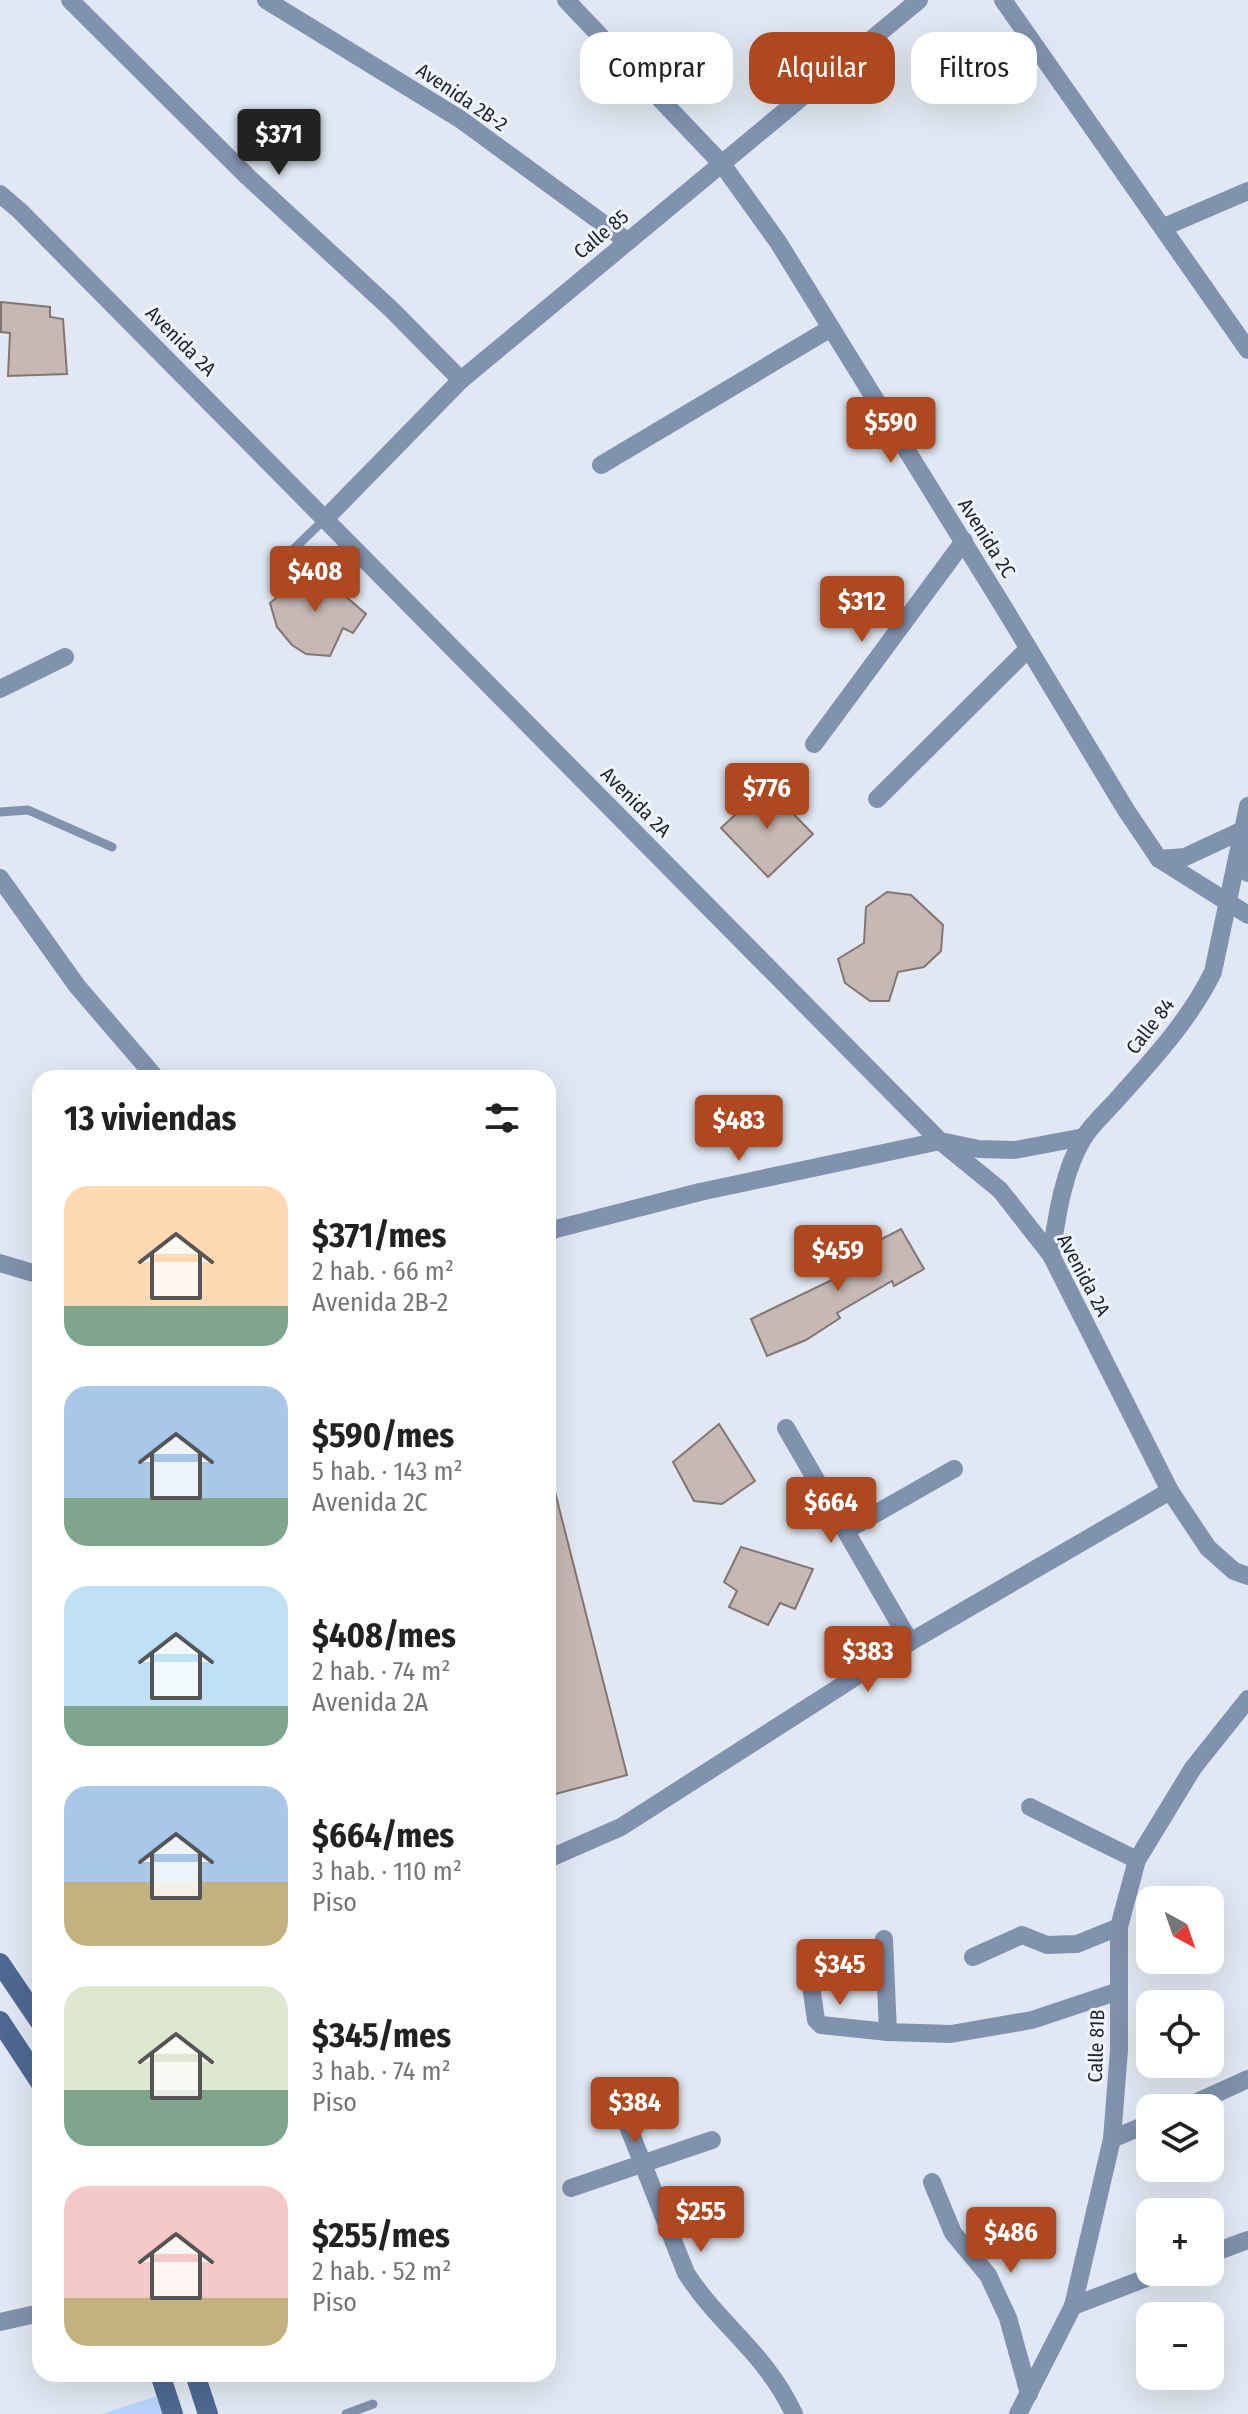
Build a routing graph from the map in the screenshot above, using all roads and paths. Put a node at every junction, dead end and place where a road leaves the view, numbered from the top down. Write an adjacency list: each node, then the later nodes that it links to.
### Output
1 (70, 0): 13 (street)
2 (266, 0): 10 (street, Avenida 2B-2)
3 (566, 0): 6 (street, Avenida 2C)
4 (919, 0): 6 (street, Calle 85)
5 (1003, 0): 9 (street)
6 (722, 164): 10 (street, Calle 85); 11 (street, Avenida 2C)
7 (1248, 191): 9 (street)
8 (0, 194): 15 (street, Avenida 2A)
9 (1164, 227): 12 (street)
10 (627, 241): 13 (street, Calle 85)
11 (831, 328): 14 (street); 16 (street, Avenida 2C)
12 (1248, 350)
13 (461, 380): 15 (street, Calle 85)
14 (601, 465)
15 (326, 518): 17 (lane); 34 (street, Avenida 2A)
16 (964, 541): 18 (street, Avenida 2C); 21 (street)
17 (277, 565)
18 (1028, 649): 22 (street); 27 (street, Avenida 2C)
19 (65, 657): 20 (street)
20 (0, 689)
21 (814, 744)
22 (877, 799)
23 (1248, 806): 25 (street, Calle 84)
24 (0, 812): 26 (lane)
25 (1241, 831): 27 (street); 28 (street); 30 (street, Calle 84)
26 (112, 847)
27 (1159, 859): 30 (street, Avenida 2C)
28 (1248, 873)
29 (0, 878): 32 (street)
30 (1228, 903): 31 (street, Avenida 2C); 33 (street, Calle 84)
31 (1248, 915)
32 (149, 1070)
33 (1084, 1137): 34 (street); 36 (street, Calle 84)
34 (940, 1141): 35 (street); 36 (street, Avenida 2A)
35 (556, 1229)
36 (1051, 1255): 41 (street, Avenida 2A)
37 (0, 1263): 38 (street)
38 (32, 1273)
39 (786, 1428): 42 (street)
40 (954, 1469): 42 (street)
41 (1170, 1491): 43 (street, Avenida 2A); 44 (street)
42 (847, 1530): 44 (street)
43 (1248, 1576)
44 (910, 1642): 47 (street)
45 (1248, 1699): 48 (street, Calle 81B)
46 (1030, 1807): 48 (street)
47 (556, 1855)
48 (1137, 1860): 49 (street, Calle 81B)
49 (1119, 1927): 51 (street); 54 (street, Calle 81B)
50 (884, 1939): 57 (street)
51 (973, 1957)
52 (0, 1963): 55 (main road)
53 (808, 1965): 57 (street)
54 (1119, 1991): 57 (street); 63 (street, Calle 81B)
55 (32, 2010)
56 (0, 2021): 58 (main road)
57 (888, 2032)
58 (32, 2057)
59 (1248, 2079): 61 (street)
60 (612, 2086): 65 (street)
61 (1215, 2094)
62 (1136, 2129): 63 (street)
63 (1112, 2139): 71 (street, Calle 81B)
64 (712, 2140): 65 (street)
65 (644, 2164): 67 (street); 81 (street)
66 (932, 2182): 76 (street)
67 (571, 2188)
68 (1248, 2240): 69 (street)
69 (1224, 2249)
70 (1136, 2282): 71 (street)
71 (1073, 2306): 76 (street, Calle 81B)
72 (32, 2315): 73 (street)
73 (0, 2322)
74 (163, 2382): 78 (main road)
75 (198, 2382): 79 (main road)
76 (1029, 2394): 82 (street, Calle 81B)
77 (373, 2404): 80 (lane)
78 (173, 2414)
79 (208, 2414)
80 (346, 2414)
81 (794, 2414)
82 (1018, 2414)

